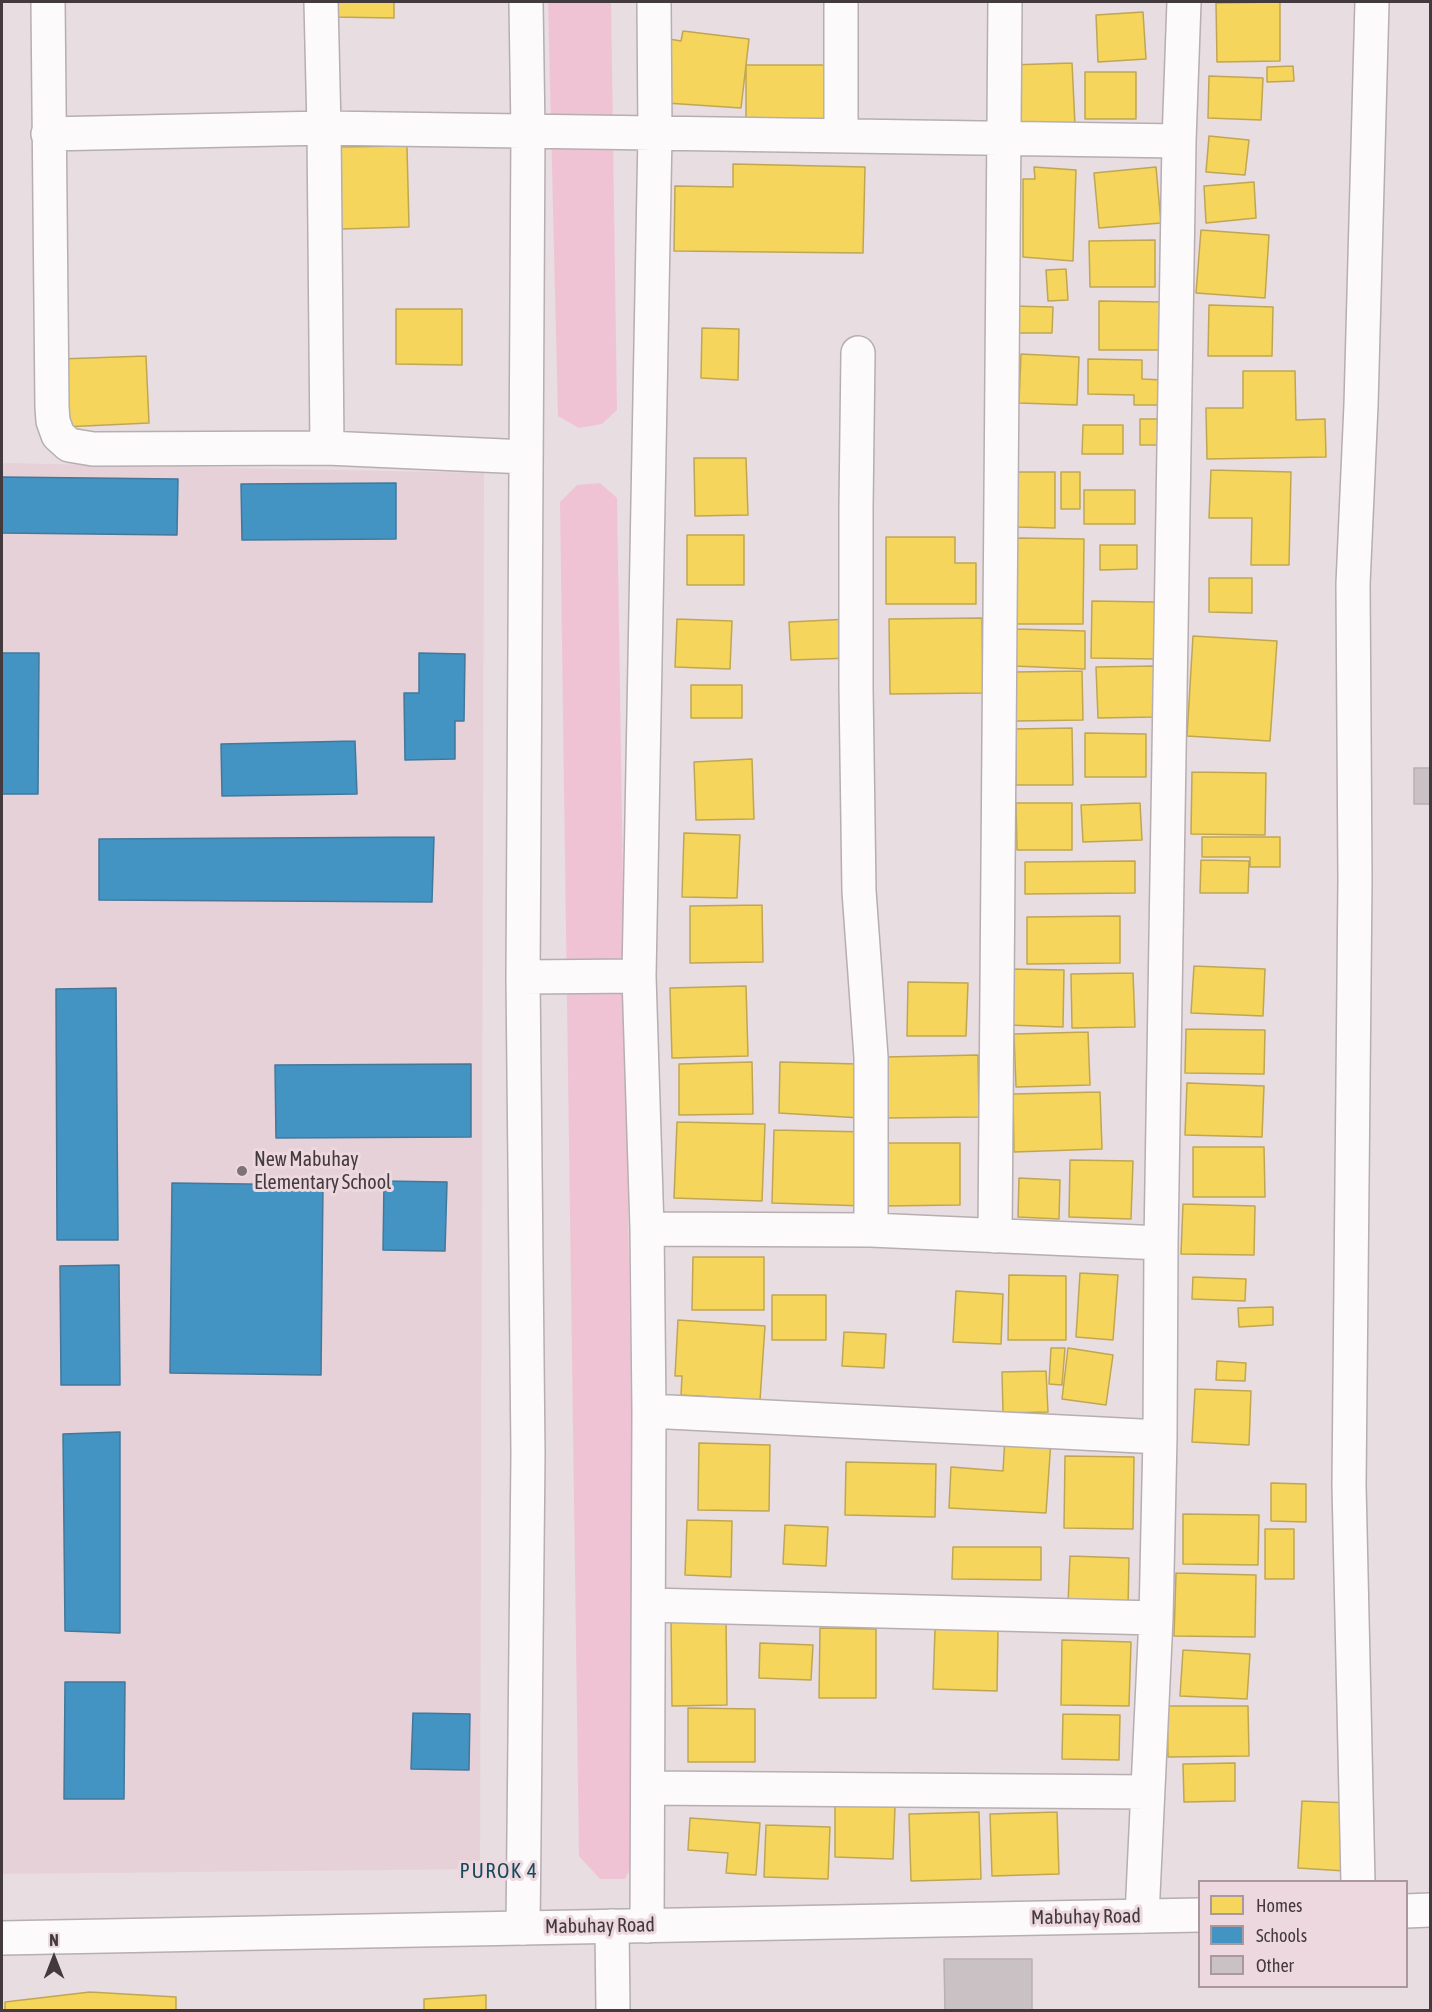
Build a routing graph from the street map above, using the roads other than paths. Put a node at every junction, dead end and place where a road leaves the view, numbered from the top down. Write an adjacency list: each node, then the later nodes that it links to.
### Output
1 (48, 2): 11 (street)
2 (321, 2): 9 (street)
3 (526, 2): 10 (street)
4 (654, 2): 12 (street)
5 (841, 2): 13 (street)
6 (1005, 2): 14 (street)
7 (1184, 2): 15 (street)
8 (1372, 2): 31 (street)
9 (324, 128): 10 (street); 11 (street); 17 (street)
10 (528, 132): 12 (street); 18 (street)
11 (48, 134): 17 (street)
12 (655, 134): 13 (street); 19 (street)
13 (841, 135): 14 (street)
14 (1003, 138): 15 (street); 23 (street)
15 (1179, 141): 24 (street)
16 (858, 353): 22 (street)
17 (327, 448): 18 (street)
18 (526, 457): 20 (street)
19 (639, 976): 20 (street); 21 (street)
20 (523, 977): 38 (street)
21 (647, 1229): 22 (street); 25 (street)
22 (871, 1230): 23 (street)
23 (995, 1236): 24 (street)
24 (1161, 1243): 26 (street)
25 (649, 1411): 26 (street); 27 (street)
26 (1160, 1437): 28 (street)
27 (649, 1605): 28 (street); 29 (street)
28 (1156, 1618): 30 (street)
29 (648, 1788): 30 (street); 37 (street)
30 (1147, 1792): 35 (street)
31 (1358, 1880)
32 (1431, 1910): 33 (street)
33 (1408, 1911)
34 (1198, 1915): 35 (street, Mabuhay Road)
35 (1142, 1916): 37 (street, Mabuhay Road)
36 (612, 1926): 37 (street, Mabuhay Road); 38 (street, Mabuhay Road); 40 (street)
37 (647, 1926)
38 (523, 1928): 39 (street, Mabuhay Road)
39 (2, 1938)
40 (613, 2010)

